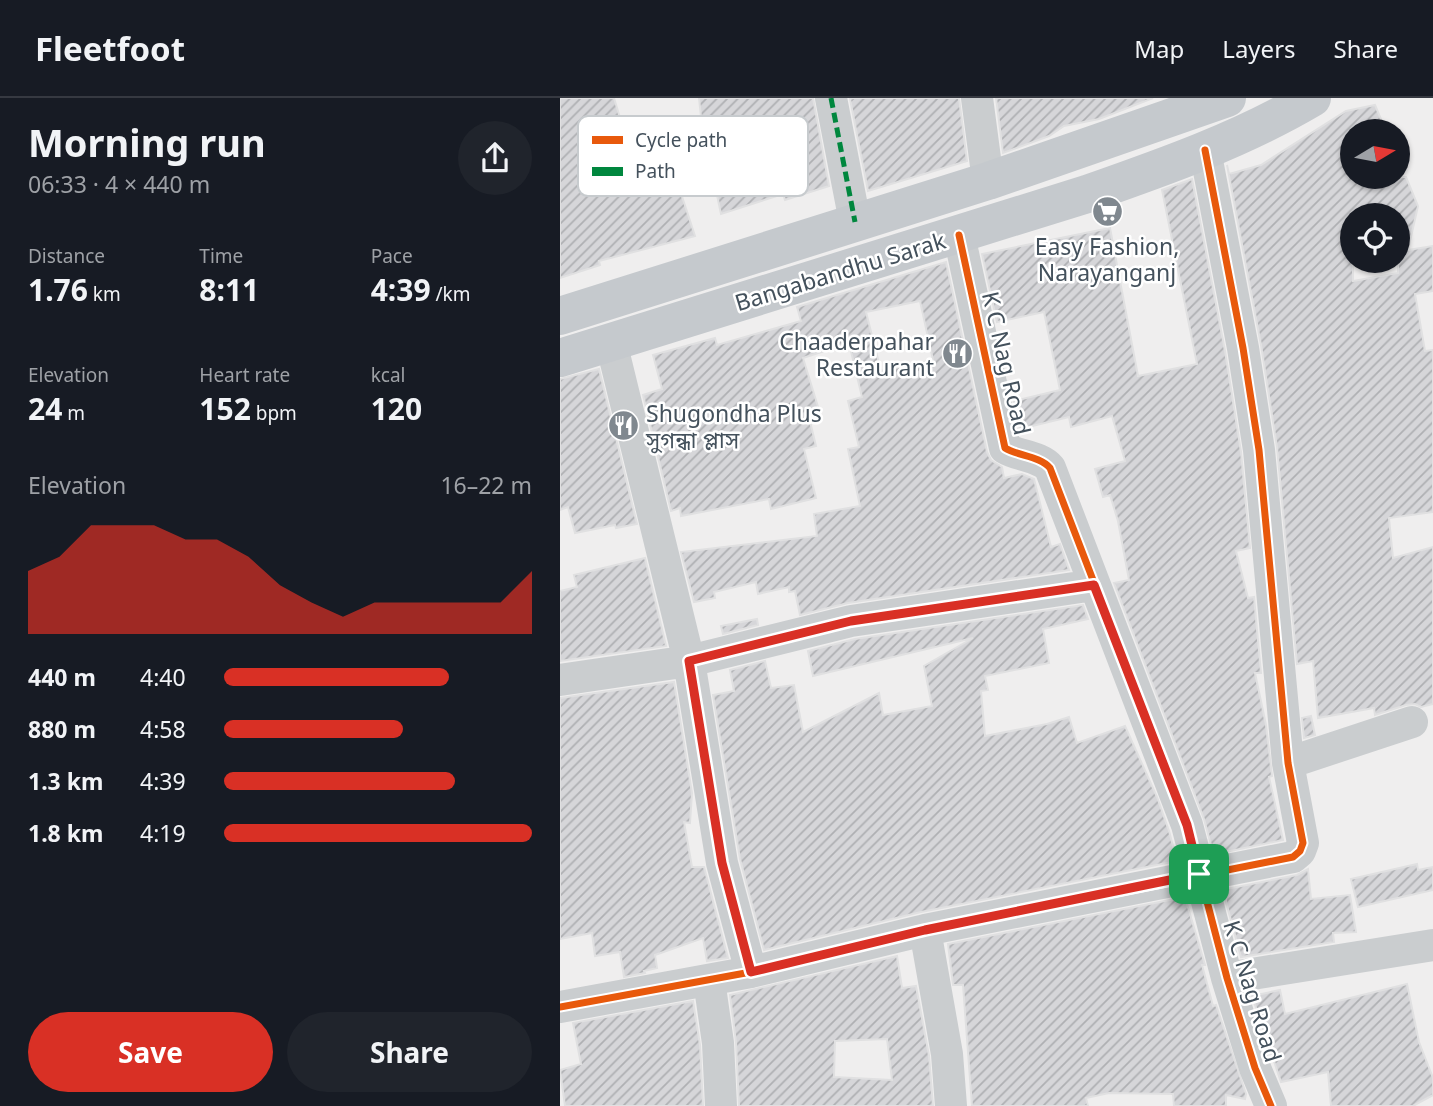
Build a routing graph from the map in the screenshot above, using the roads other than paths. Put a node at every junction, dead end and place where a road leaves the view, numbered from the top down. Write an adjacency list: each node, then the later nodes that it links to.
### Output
1 (831, 98): 7 (street)
2 (978, 98): 6 (street)
3 (1227, 98): 6 (main road, Bangabandhu Sarak)
4 (1312, 98): 5 (main road, Bangabandhu Sarak)
5 (1205, 150): 8 (main road, Bangabandhu Sarak); 16 (street)
6 (988, 181): 7 (main road, Bangabandhu Sarak)
7 (855, 222): 9 (main road, Bangabandhu Sarak)
8 (958, 234): 10 (main road, Bangabandhu Sarak); 12 (street, K C Nag Road)
9 (560, 316)
10 (611, 342): 11 (main road, Bangabandhu Sarak); 13 (street)
11 (560, 358)
12 (1094, 585): 13 (street); 17 (street, K C Nag Road)
13 (689, 661): 14 (street); 20 (street)
14 (560, 680)
15 (1412, 722): 16 (street)
16 (1288, 763): 17 (street)
17 (1199, 874): 18 (street); 21 (street, K C Nag Road)
18 (925, 930): 20 (street); 25 (street)
19 (1433, 944): 21 (street)
20 (751, 972): 22 (street)
21 (1227, 978): 26 (street, K C Nag Road)
22 (709, 980): 23 (street); 24 (street)
23 (560, 1007)
24 (721, 1106)
25 (951, 1106)
26 (1271, 1106)

